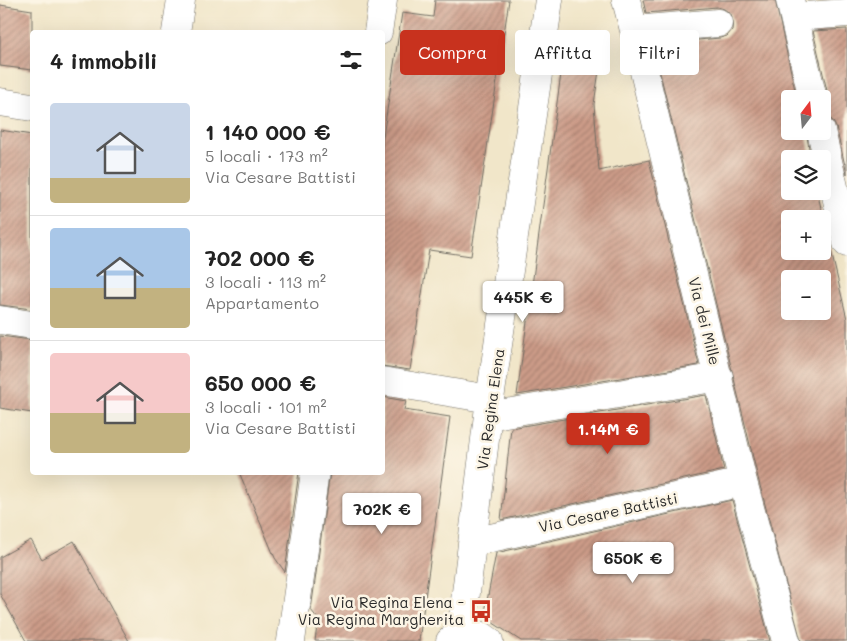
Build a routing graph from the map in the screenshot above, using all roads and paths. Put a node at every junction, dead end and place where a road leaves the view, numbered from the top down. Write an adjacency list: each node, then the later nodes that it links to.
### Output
1 (180, 0): 8 (street)
2 (383, 0): 9 (street)
3 (549, 0): 21 (street, Via Regina Elena)
4 (626, 0): 10 (street, Via dei Mille)
5 (792, 8): 6 (street); 12 (street)
6 (847, 14)
7 (718, 23): 10 (street)
8 (176, 30)
9 (378, 30)
10 (634, 30)
11 (645, 75): 19 (street, Via dei Mille)
12 (811, 90)
13 (0, 102): 14 (street)
14 (30, 107)
15 (823, 140): 16 (street)
16 (847, 243)
17 (0, 320): 18 (street)
18 (30, 325)
19 (718, 377): 21 (street); 23 (street, Via dei Mille)
20 (385, 382): 21 (street)
21 (489, 407): 24 (street, Via Regina Elena)
22 (315, 475): 26 (street)
23 (744, 482): 24 (street, Via Cesare Battisti); 28 (street, Via dei Mille)
24 (473, 542): 25 (street, Via Regina Elena)
25 (457, 637): 27 (street)
26 (291, 641)
27 (489, 641)
28 (786, 641)

